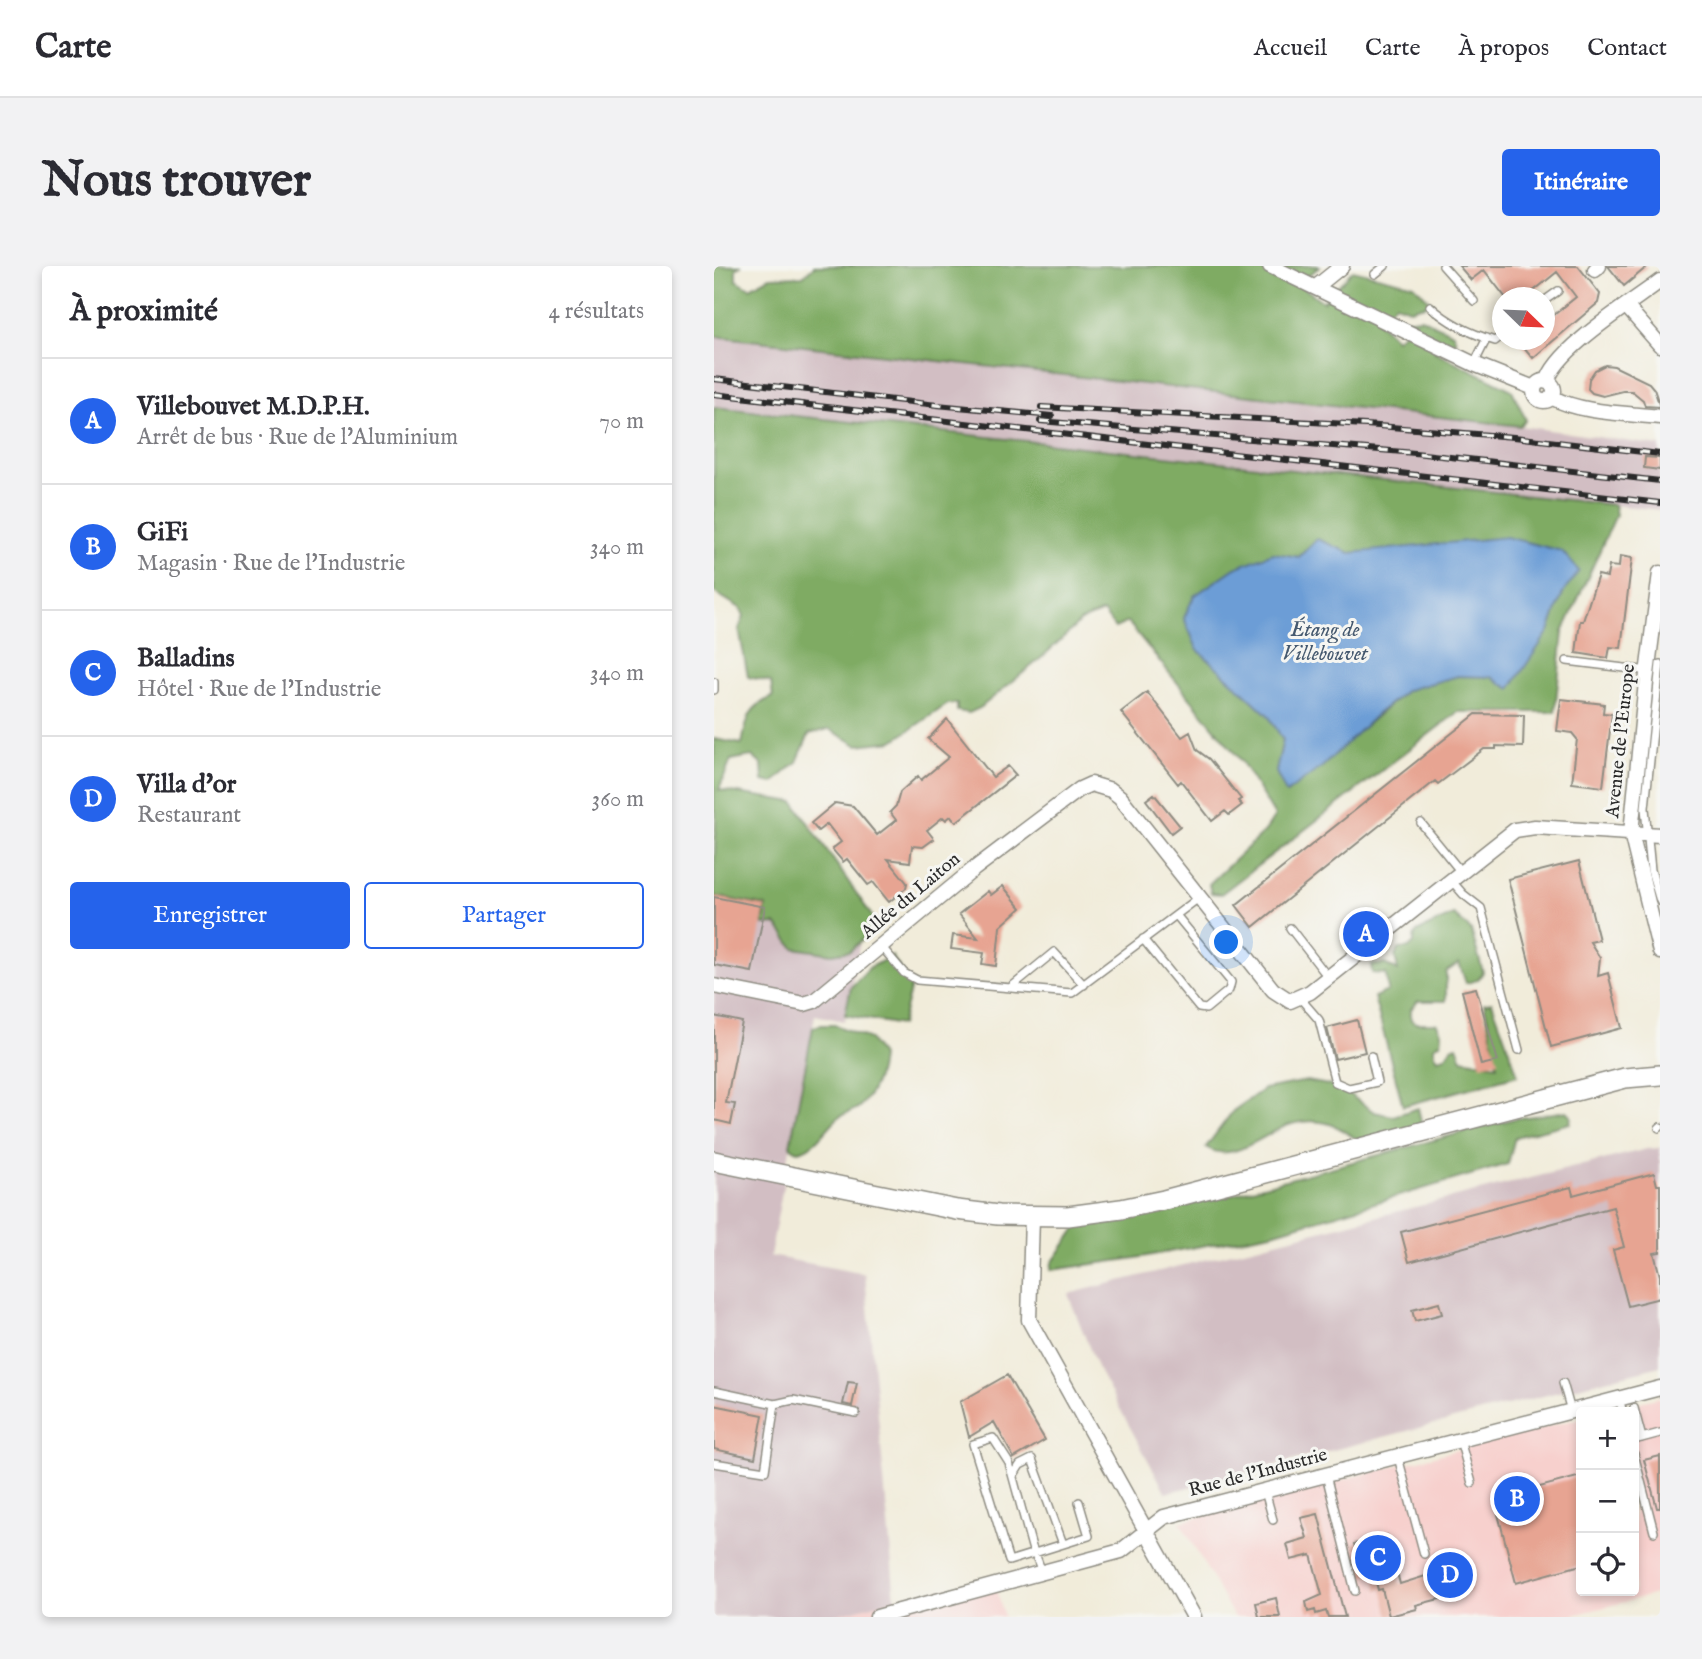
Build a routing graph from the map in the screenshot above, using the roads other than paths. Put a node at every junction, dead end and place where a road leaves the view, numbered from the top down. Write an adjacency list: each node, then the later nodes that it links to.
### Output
1 (1270, 266): 7 (street)
2 (1342, 266): 7 (street)
3 (1385, 266): 5 (lane)
4 (1443, 266): 10 (lane)
5 (1375, 274)
6 (1660, 281): 12 (street)
7 (1316, 287): 16 (street)
8 (1558, 290): 9 (lane)
9 (1555, 293)
10 (1474, 301)
11 (1430, 306): 13 (lane)
12 (1627, 307): 15 (street); 17 (street)
13 (1487, 338): 14 (lane); 16 (lane)
14 (1492, 340)
15 (1660, 345)
16 (1475, 364): 17 (street)
17 (1540, 385): 18 (street)
18 (1656, 417)
19 (1660, 573): 21 (street, Avenue de l'Europe)
20 (1567, 661): 21 (lane)
21 (1656, 676): 25 (street, Avenue de l'Europe)
22 (714, 682): 23 (lane)
23 (714, 690)
24 (1421, 823): 26 (lane)
25 (1646, 835): 26 (street); 28 (lane); 33 (street, Avenue de l'Europe)
26 (1456, 876): 34 (street); 39 (lane)
27 (1200, 897): 29 (lane); 32 (street, Allée du Laiton); 38 (street)
28 (1660, 901)
29 (1176, 915): 31 (lane); 31 (lane)
30 (1290, 928): 34 (lane)
31 (1143, 939): 35 (lane)
32 (881, 946): 36 (street, Allée du Laiton); 37 (lane)
33 (1660, 952)
34 (1328, 977): 38 (street)
35 (1084, 985): 37 (lane); 37 (lane)
36 (714, 986)
37 (1010, 988)
38 (1295, 999): 40 (lane)
39 (1519, 1050)
40 (1371, 1056)
41 (1660, 1060): 43 (street)
42 (1660, 1075): 43 (street)
43 (1625, 1078): 45 (street)
44 (714, 1161): 45 (street)
45 (1032, 1217): 66 (street)
46 (1563, 1383): 52 (lane)
47 (1660, 1388): 50 (street, Rue de l'Industrie)
48 (714, 1391): 49 (lane)
49 (775, 1404): 53 (lane); 58 (lane)
50 (1621, 1405)
51 (1576, 1410): 52 (street, Rue de l'Industrie)
52 (1571, 1411): 56 (street, Rue de l'Industrie)
53 (856, 1413)
54 (1660, 1433): 55 (lane)
55 (1639, 1439)
56 (1460, 1440): 57 (street, Rue de l'Industrie); 62 (lane)
57 (1398, 1456): 60 (street, Rue de l'Industrie); 70 (lane)
58 (714, 1463)
59 (1638, 1470): 67 (lane)
60 (1326, 1475): 63 (street, Rue de l'Industrie); 72 (lane)
61 (1013, 1476): 68 (lane); 69 (lane); 69 (lane)
62 (1472, 1483)
63 (1265, 1491): 65 (lane); 66 (street, Rue de l'Industrie)
64 (1079, 1502): 68 (lane)
65 (1273, 1520)
66 (1146, 1532): 71 (street, Rue de l'Industrie); 74 (street)
67 (1654, 1532)
68 (1063, 1544): 69 (lane)
69 (1035, 1553): 71 (lane)
70 (1424, 1554)
71 (1042, 1573): 73 (street, Rue de l'Industrie)
72 (1355, 1591)
73 (877, 1617)
74 (1194, 1617)

